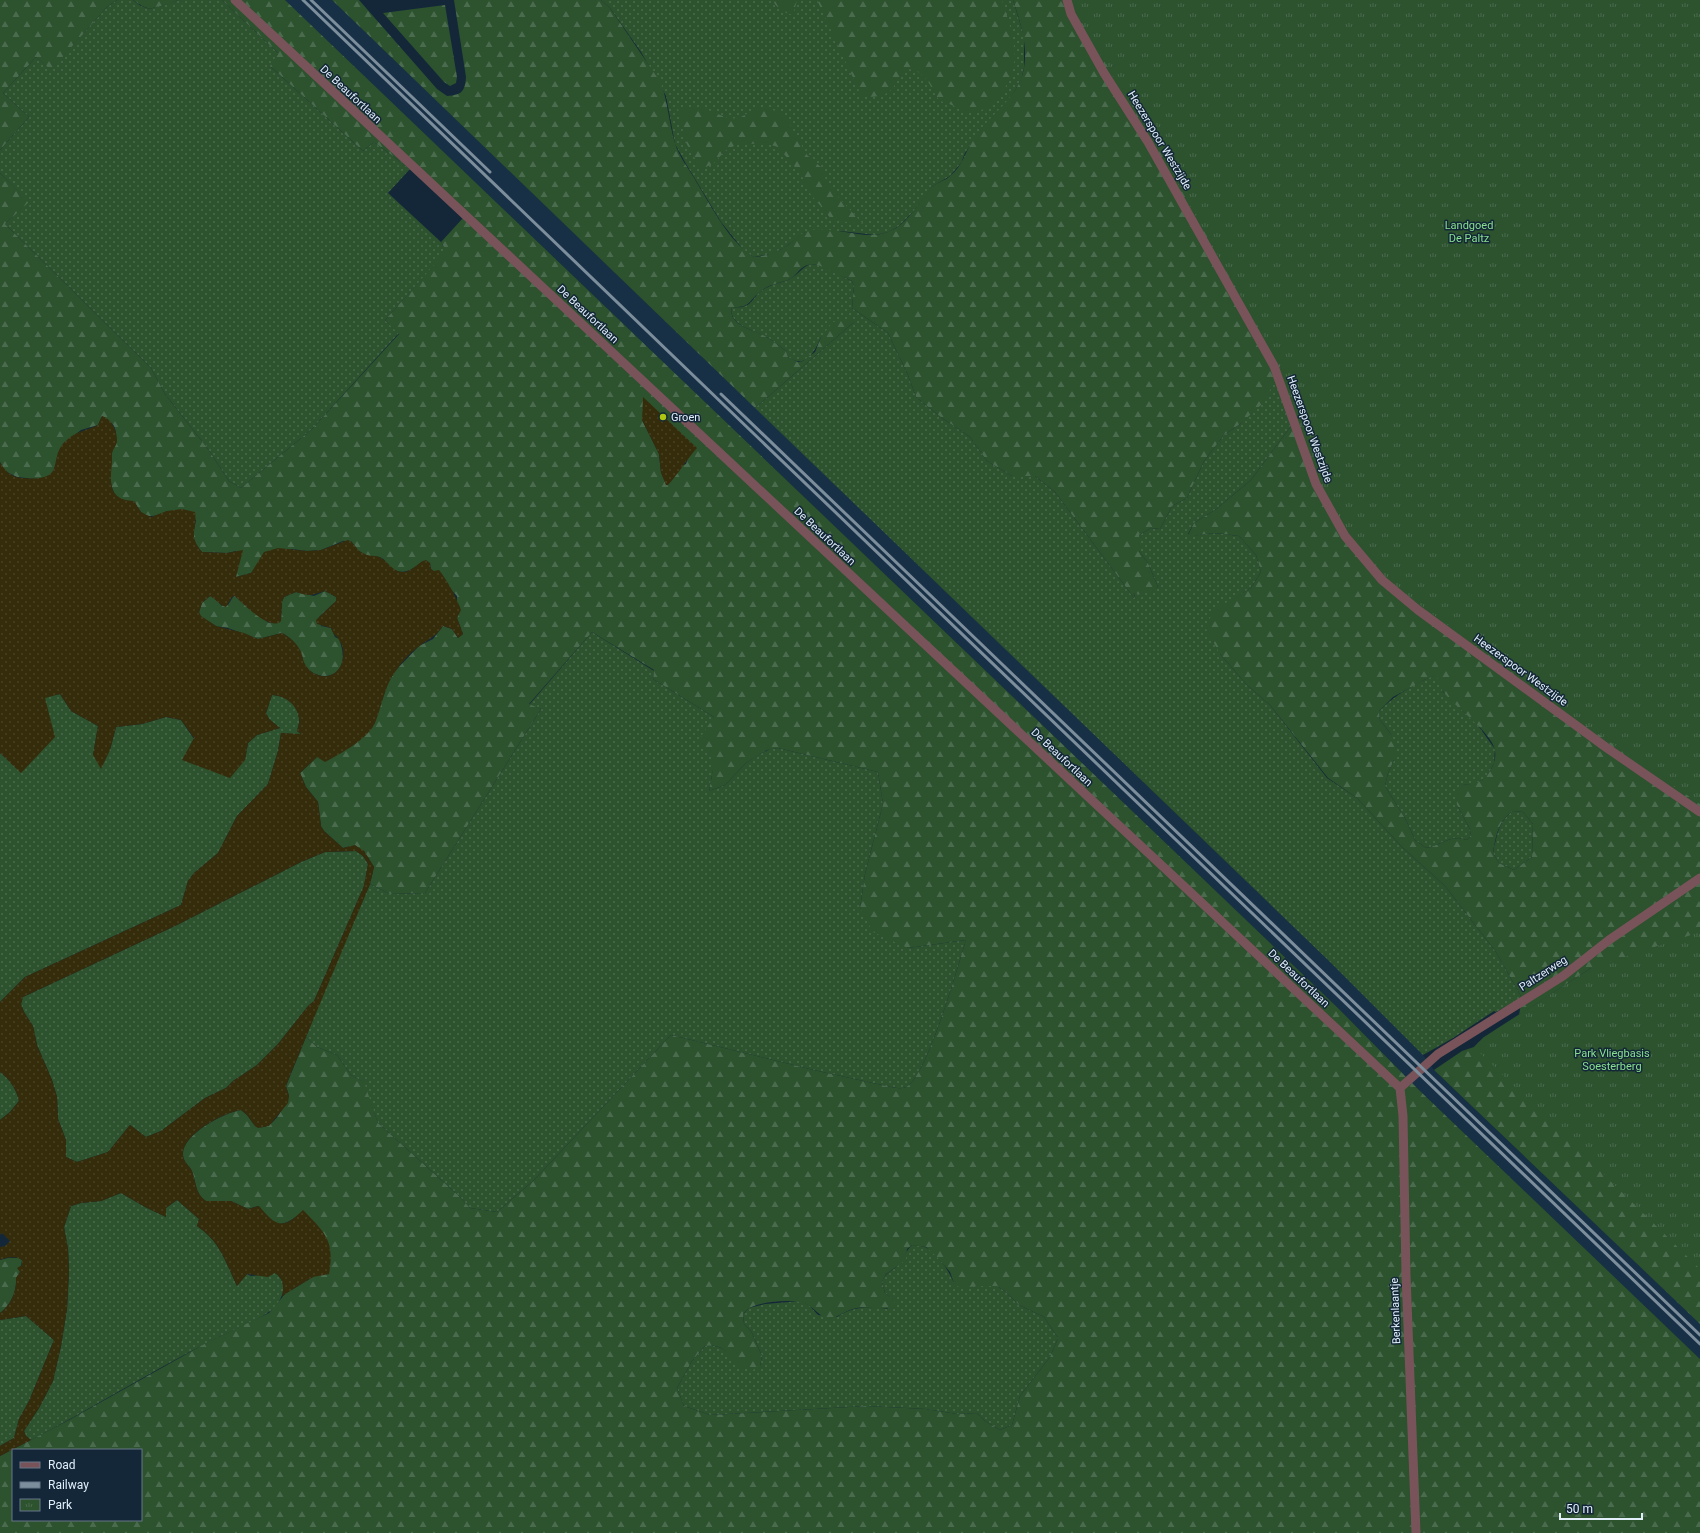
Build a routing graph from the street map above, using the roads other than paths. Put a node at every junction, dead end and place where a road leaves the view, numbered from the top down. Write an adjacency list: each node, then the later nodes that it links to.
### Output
1 (235, 0): 5 (street, De Beaufortlaan)
2 (1067, 0): 3 (street, Heezerspoor Westzijde)
3 (1700, 812)
4 (1700, 878): 5 (street, Paltzerweg)
5 (1400, 1088): 6 (street, Berkenlaantje)
6 (1416, 1533)

